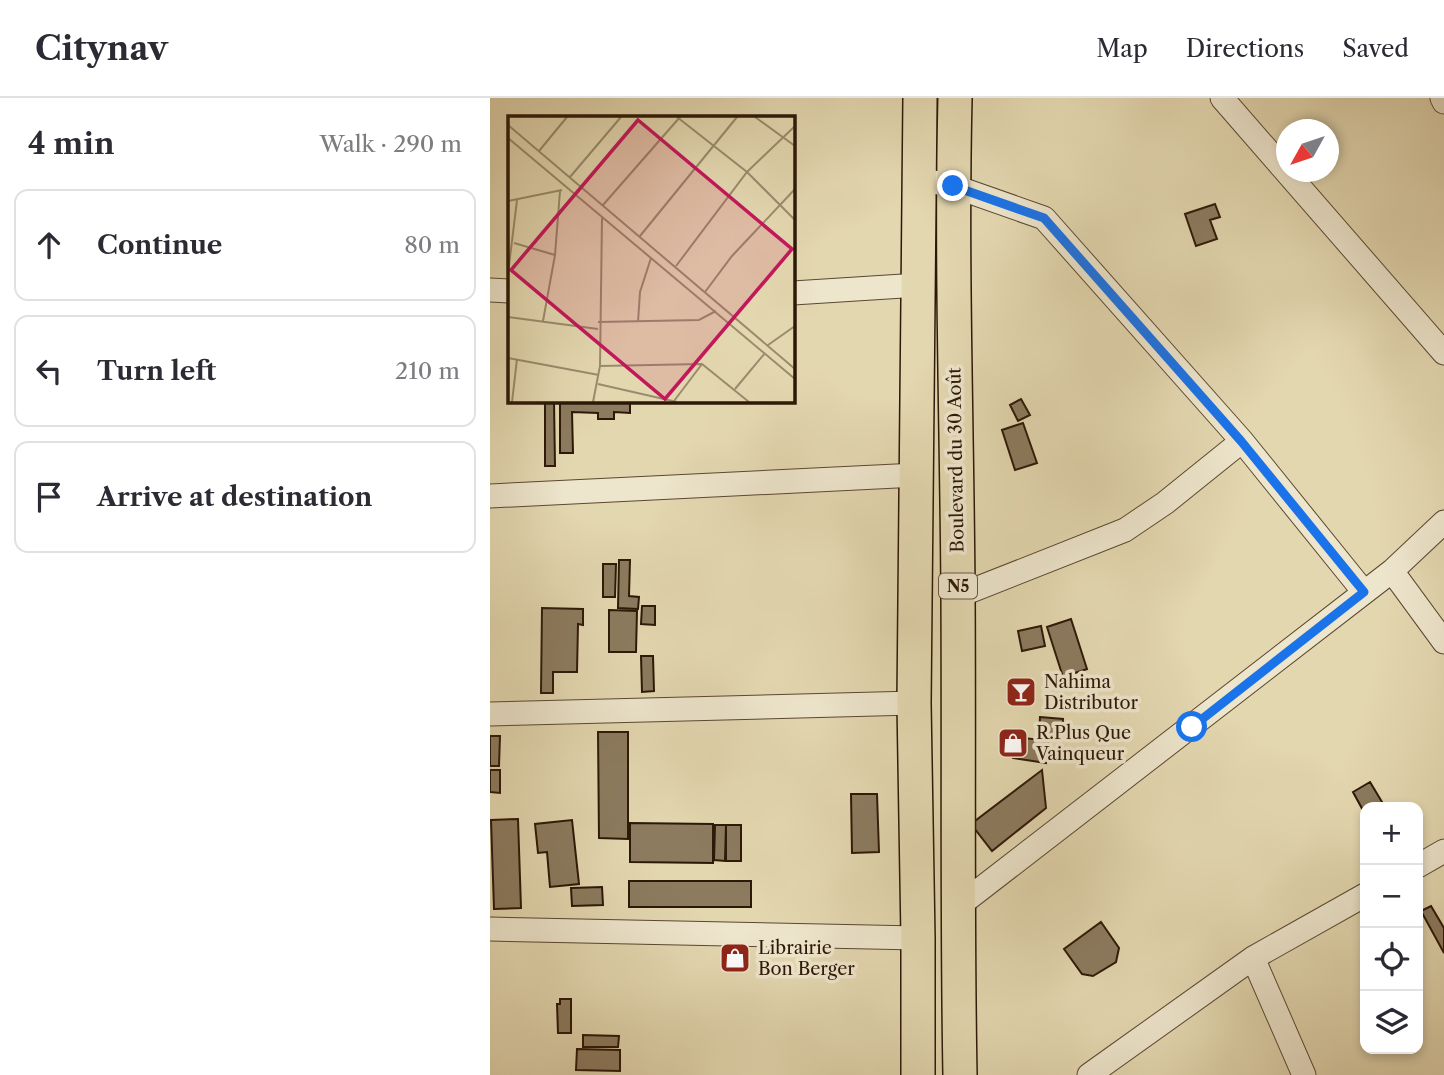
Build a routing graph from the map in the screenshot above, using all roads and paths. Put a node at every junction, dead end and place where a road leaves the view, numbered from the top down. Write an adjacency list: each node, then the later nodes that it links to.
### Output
1 (920, 98): 4 (highway, Boulevard du 30 Août / N5)
2 (955, 98): 5 (highway, Boulevard du 30 Août / N5)
3 (1222, 98): 10 (street)
4 (919, 179): 5 (street); 6 (highway, Boulevard du 30 Août / N5)
5 (953, 186): 11 (street); 17 (highway, Boulevard du 30 Août / N5)
6 (919, 285): 9 (street); 12 (highway, Boulevard du 30 Août / N5)
7 (490, 290): 8 (street)
8 (508, 291)
9 (794, 293)
10 (1444, 353)
11 (1241, 441): 16 (street); 17 (street)
12 (918, 475): 13 (street); 19 (highway, Boulevard du 30 Août / N5)
13 (490, 496)
14 (1444, 522): 15 (street)
15 (1392, 571): 16 (street); 18 (street)
16 (1364, 592): 24 (street)
17 (958, 597): 24 (highway, Boulevard du 30 Août / N5)
18 (1444, 642)
19 (914, 703): 20 (street); 26 (highway, Boulevard du 30 Août / N5)
20 (490, 713)
21 (1444, 851): 22 (street)
22 (1420, 865)
23 (1360, 898): 27 (street)
24 (956, 908): 29 (highway, Boulevard du 30 Août / N5)
25 (490, 929): 26 (street)
26 (918, 938): 28 (highway, Boulevard du 30 Août / N5)
27 (1253, 958): 30 (street); 31 (street)
28 (918, 1075)
29 (960, 1075)
30 (1089, 1075)
31 (1304, 1075)

